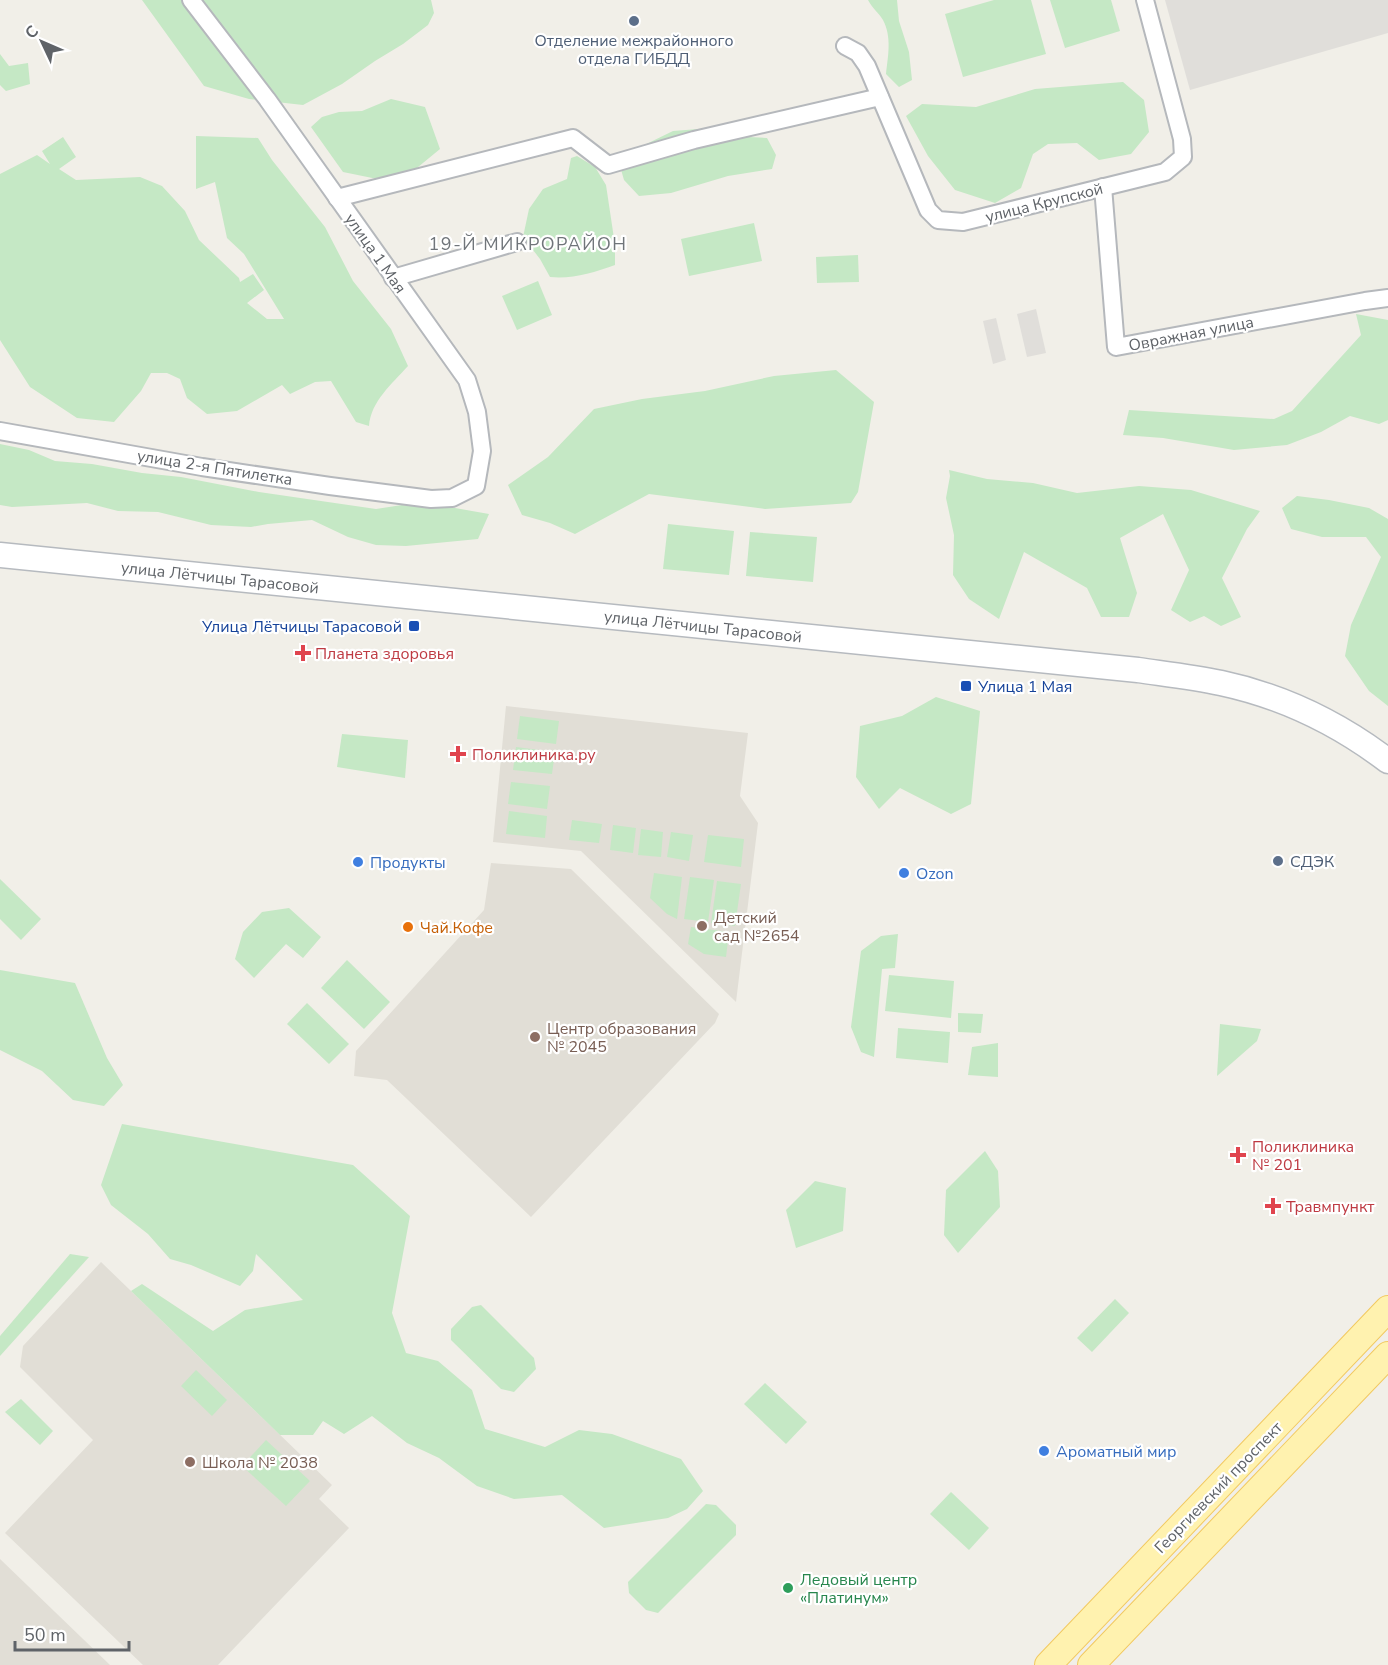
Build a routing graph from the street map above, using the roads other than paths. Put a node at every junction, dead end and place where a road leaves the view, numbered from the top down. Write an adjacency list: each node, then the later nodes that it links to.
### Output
1 (191, 0): 6 (street, улица 1 Мая)
2 (1145, 0): 5 (street, улица Крупской)
3 (845, 46): 4 (street, улица Крупской)
4 (880, 97): 5 (street, улица Крупской); 6 (street)
5 (1102, 187): 9 (street, Овражная улица)
6 (337, 198): 8 (street, улица 1 Мая)
7 (517, 242): 8 (street)
8 (393, 278): 11 (street, улица 1 Мая)
9 (1388, 298)
10 (0, 431): 11 (street, улица 2-я Пятилетка)
11 (431, 499)
12 (0, 555): 13 (main road, улица Лётчицы Тарасовой)
13 (1388, 761)
14 (1388, 1309): 16 (main road, Георгиевский проспект)
15 (1388, 1355): 17 (main road, Георгиевский проспект)
16 (1048, 1665)
17 (1091, 1665)

